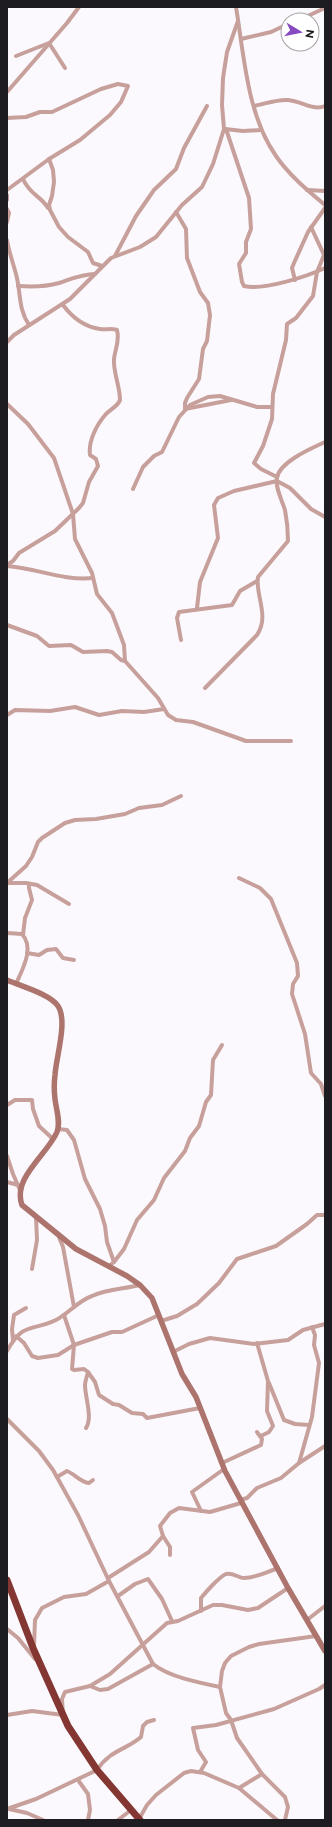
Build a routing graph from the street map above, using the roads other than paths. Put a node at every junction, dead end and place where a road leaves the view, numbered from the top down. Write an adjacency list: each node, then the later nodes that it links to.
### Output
1 (79, 7): 6 (street)
2 (236, 7): 3 (street)
3 (238, 20): 5 (street); 14 (street)
4 (280, 28): 5 (street)
5 (241, 39): 11 (street)
6 (49, 43): 7 (street); 8 (street); 9 (street)
7 (16, 56)
8 (65, 68)
9 (7, 92)
10 (207, 106): 33 (street)
11 (254, 106): 12 (street); 15 (street)
12 (325, 106)
13 (7, 118): 16 (street)
14 (225, 129): 15 (street); 29 (street); 39 (street)
15 (261, 130): 21 (street)
16 (49, 159): 17 (street); 28 (street)
17 (23, 179): 19 (street); 28 (street)
18 (7, 183): 19 (street)
19 (12, 187): 20 (street)
20 (7, 190)
21 (306, 190): 22 (street); 25 (street)
22 (325, 191)
23 (7, 195): 24 (street)
24 (7, 200)
25 (325, 205)
26 (325, 208): 31 (street)
27 (7, 209): 30 (street)
28 (50, 210): 35 (street)
29 (176, 212): 33 (street); 47 (street)
30 (7, 222)
31 (311, 227): 34 (street); 39 (street)
32 (7, 240): 40 (street)
33 (115, 256): 35 (street)
34 (325, 256): 37 (street)
35 (102, 266): 38 (street)
36 (325, 268): 37 (street)
37 (317, 272): 39 (street); 46 (street)
38 (95, 274): 40 (street); 41 (street)
39 (295, 280)
40 (18, 286): 42 (street)
41 (63, 305): 42 (street); 51 (street)
42 (29, 326): 43 (street)
43 (7, 342)
44 (231, 400): 46 (street); 47 (street); 47 (street)
45 (7, 404): 51 (street)
46 (272, 407): 49 (street)
47 (186, 409): 50 (street)
48 (325, 442): 49 (street)
49 (277, 479): 52 (street); 55 (street); 56 (street)
50 (133, 489)
51 (73, 514): 53 (street); 54 (street)
52 (325, 517)
53 (7, 565): 54 (street)
54 (93, 578): 59 (street)
55 (257, 580): 56 (street); 60 (street)
56 (197, 608): 58 (street)
57 (7, 625): 59 (street)
58 (181, 640)
59 (125, 661): 61 (street)
60 (206, 688)
61 (164, 709): 62 (street); 63 (street)
62 (7, 714)
63 (291, 741)
64 (181, 796): 66 (street)
65 (240, 878): 76 (street)
66 (7, 883): 67 (street)
67 (29, 884): 68 (street); 70 (street)
68 (69, 904)
69 (7, 933): 70 (street)
70 (23, 935): 71 (street)
71 (27, 953): 72 (street); 74 (street)
72 (74, 960)
73 (7, 980): 74 (street)
74 (16, 984): 78 (street)
75 (222, 1045): 86 (street)
76 (325, 1096)
77 (7, 1105): 79 (street)
78 (58, 1129): 79 (street); 86 (street)
79 (53, 1139): 82 (street)
80 (7, 1156): 82 (street)
81 (7, 1182): 82 (street)
82 (19, 1187): 84 (street)
83 (325, 1214): 93 (street)
84 (36, 1217): 85 (street); 88 (street)
85 (59, 1236): 87 (street); 90 (street)
86 (114, 1262): 87 (street)
87 (109, 1266): 89 (street)
88 (32, 1269)
89 (140, 1285): 90 (street); 93 (street)
90 (74, 1307): 92 (street)
91 (26, 1308): 97 (street)
92 (64, 1315): 97 (street); 99 (street)
93 (160, 1318): 99 (street); 101 (street)
94 (325, 1324): 95 (street)
95 (312, 1327): 98 (street); 106 (street)
96 (7, 1332): 97 (street)
97 (14, 1335): 99 (street); 100 (street)
98 (258, 1343): 101 (street); 103 (street)
99 (74, 1345): 102 (street)
100 (7, 1351)
101 (173, 1352): 104 (street)
102 (88, 1372): 104 (street); 107 (street)
103 (269, 1383): 106 (street); 109 (street)
104 (200, 1408): 111 (street)
105 (7, 1419): 114 (street)
106 (309, 1425): 112 (street)
107 (86, 1428)
108 (257, 1432): 109 (street)
109 (261, 1436): 111 (street)
110 (325, 1446): 112 (street)
111 (222, 1463): 113 (street)
112 (299, 1463): 116 (street)
113 (224, 1469): 116 (street); 117 (street)
114 (57, 1477): 115 (street); 121 (street)
115 (93, 1480)
116 (241, 1502): 117 (street); 120 (street)
117 (201, 1511): 118 (street)
118 (163, 1536): 119 (street); 121 (street)
119 (170, 1555)
120 (278, 1568): 123 (street); 126 (street)
121 (108, 1579): 124 (street); 132 (street)
122 (7, 1580): 132 (highway)
123 (288, 1588): 126 (street); 127 (street)
124 (118, 1596): 128 (street); 131 (street)
125 (325, 1606): 127 (street)
126 (201, 1611): 128 (street)
127 (307, 1620): 130 (street)
128 (172, 1621): 131 (street)
129 (7, 1630): 135 (street)
130 (316, 1636): 133 (street); 138 (street)
131 (142, 1644): 134 (street); 137 (street)
132 (34, 1648): 135 (highway)
133 (325, 1651)
134 (153, 1664): 137 (street); 138 (street)
135 (43, 1666): 140 (highway)
136 (325, 1685): 142 (street)
137 (90, 1686): 140 (street)
138 (220, 1687): 142 (street)
139 (7, 1715): 140 (street)
140 (63, 1715): 143 (highway)
141 (154, 1720): 143 (street)
142 (231, 1720): 144 (street); 145 (street)
143 (97, 1770): 146 (street); 149 (highway)
144 (200, 1772): 147 (street); 150 (street)
145 (262, 1774): 147 (street); 155 (street)
146 (78, 1780): 148 (street); 152 (street)
147 (238, 1788): 154 (street)
148 (8, 1809): 151 (street)
149 (131, 1810): 150 (highway); 153 (street)
150 (140, 1819)
151 (43, 1820)
152 (88, 1820)
153 (118, 1820)
154 (276, 1820)
155 (285, 1820)

